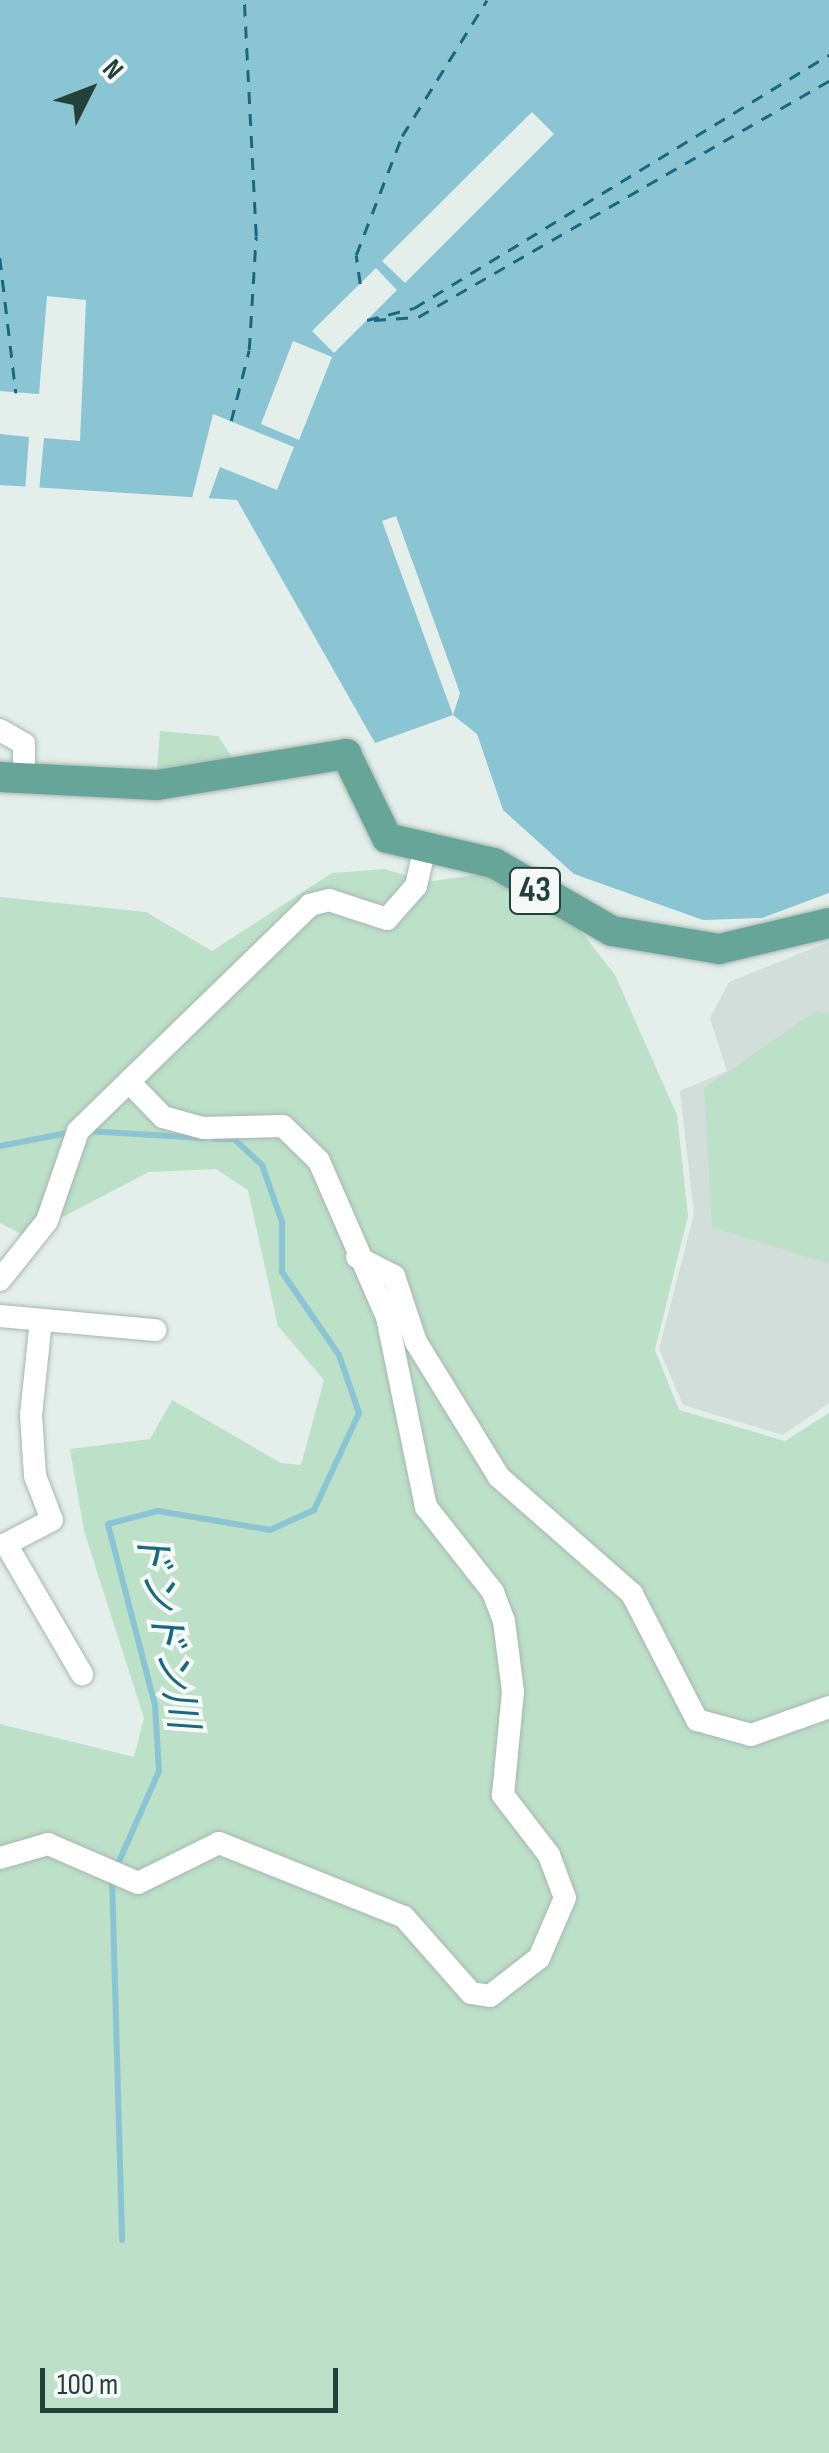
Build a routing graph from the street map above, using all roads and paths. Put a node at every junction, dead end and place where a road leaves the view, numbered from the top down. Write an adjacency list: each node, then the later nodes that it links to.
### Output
1 (0, 730): 2 (street)
2 (12, 780): 3 (main road, 43)
3 (425, 846): 4 (main road, 43); 5 (street)
4 (829, 924)
5 (132, 1085): 6 (street); 7 (street)
6 (356, 1257): 12 (street); 13 (street)
7 (1, 1274)
8 (0, 1316): 9 (street)
9 (42, 1320): 10 (street); 11 (street)
10 (155, 1330)
11 (82, 1674)
12 (829, 1707)
13 (0, 1858)

